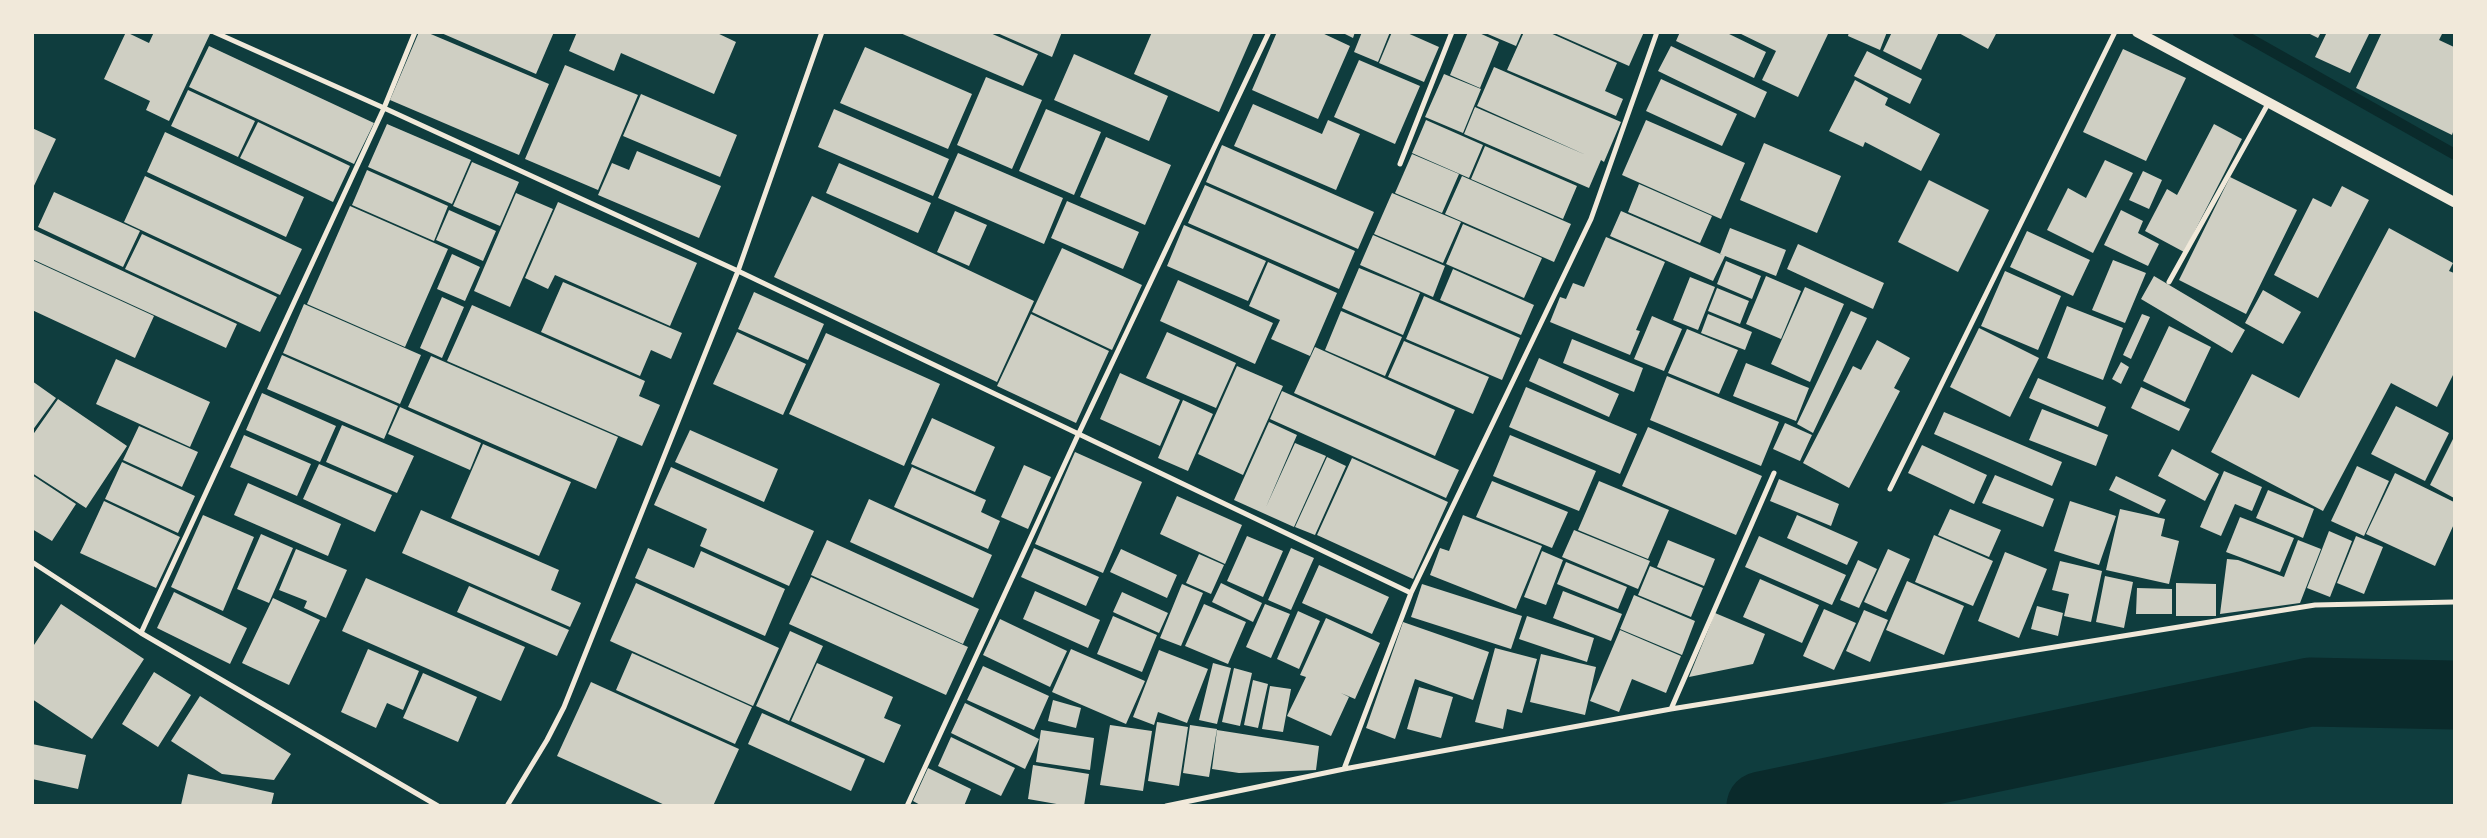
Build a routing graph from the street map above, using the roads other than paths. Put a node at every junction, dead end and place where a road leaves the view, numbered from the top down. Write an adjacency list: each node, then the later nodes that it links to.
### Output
1 (214, 32): 10 (street)
2 (415, 32): 10 (street)
3 (822, 32): 13 (street)
4 (1269, 32): 15 (street)
5 (1452, 32): 11 (street)
6 (1657, 32): 19 (street)
7 (2115, 32): 17 (street)
8 (2137, 32): 9 (main road)
9 (2269, 102): 12 (main road); 14 (street)
10 (384, 108): 13 (street); 21 (street)
11 (1400, 164)
12 (2453, 198)
13 (738, 272): 15 (street); 25 (street)
14 (2168, 282)
15 (1078, 435): 19 (street); 26 (street)
16 (1774, 472): 22 (street)
17 (1890, 489)
18 (32, 562): 21 (street)
19 (1411, 593): 23 (street)
20 (2454, 602): 22 (street)
21 (141, 634): 24 (street)
22 (1671, 709): 23 (street)
23 (1344, 769): 27 (street)
24 (438, 806)
25 (507, 806)
26 (907, 806)
27 (1166, 806)

